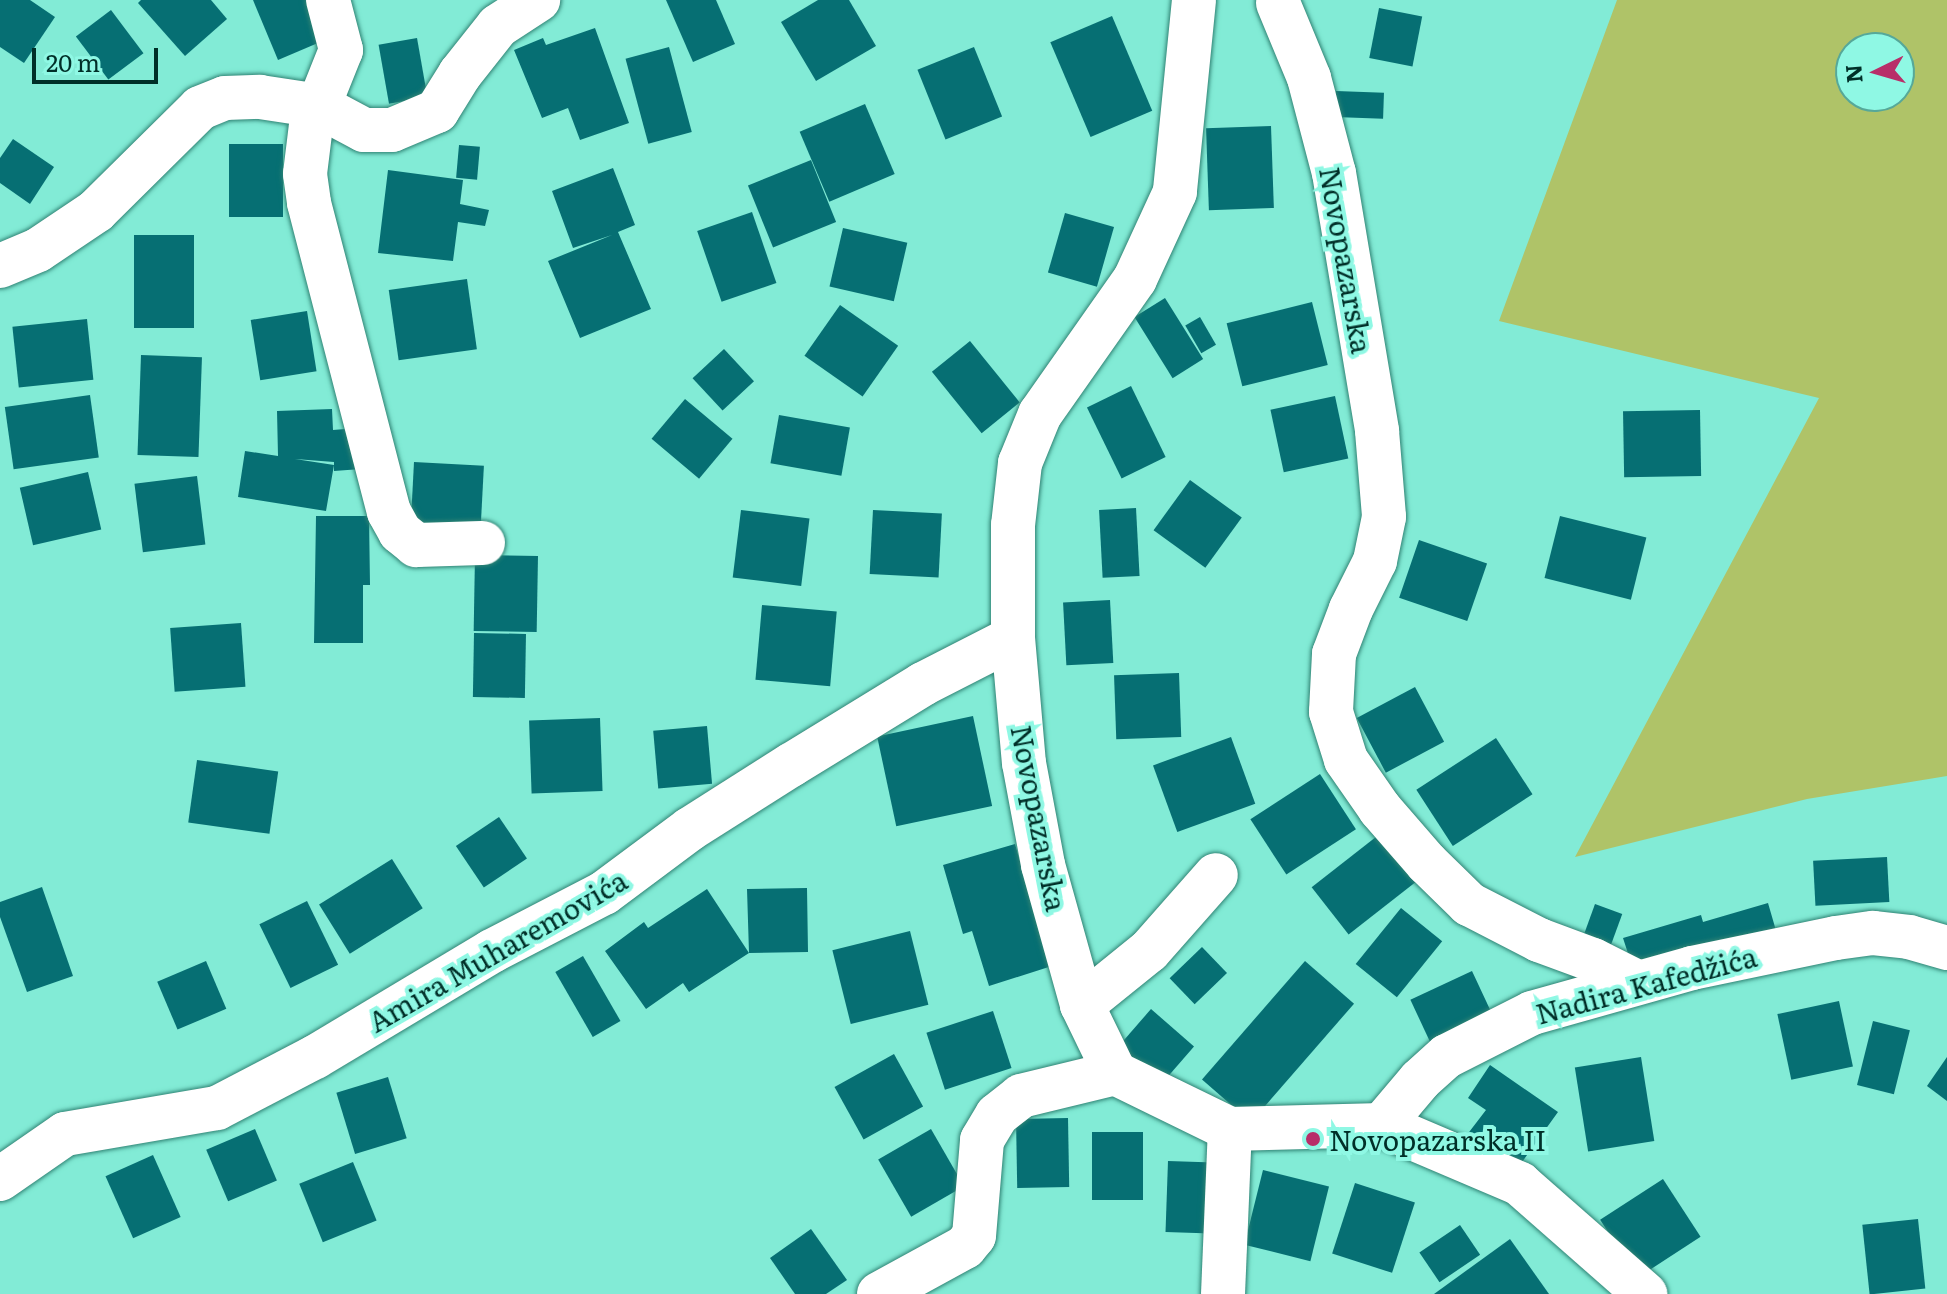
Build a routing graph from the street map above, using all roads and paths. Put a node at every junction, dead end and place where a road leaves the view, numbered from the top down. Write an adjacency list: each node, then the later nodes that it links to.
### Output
1 (328, 0): 5 (street)
2 (538, 0): 5 (street)
3 (1194, 0): 8 (street, Novopazarska)
4 (1279, 1): 11 (street, Novopazarska)
5 (319, 106): 6 (street); 7 (street)
6 (0, 266)
7 (483, 543)
8 (1013, 638): 12 (street, Novopazarska); 16 (street, Amira Muharemovića)
9 (1216, 875): 12 (street)
10 (1947, 948): 11 (street, Nadira Kafedžića)
11 (1637, 982): 14 (street, Nadira Kafedžića)
12 (1082, 1005): 13 (street, Novopazarska)
13 (1115, 1073): 15 (street); 17 (street)
14 (1382, 1125): 15 (street); 19 (street)
15 (1230, 1129): 18 (street)
16 (0, 1179)
17 (879, 1294)
18 (1223, 1294)
19 (1645, 1294)

